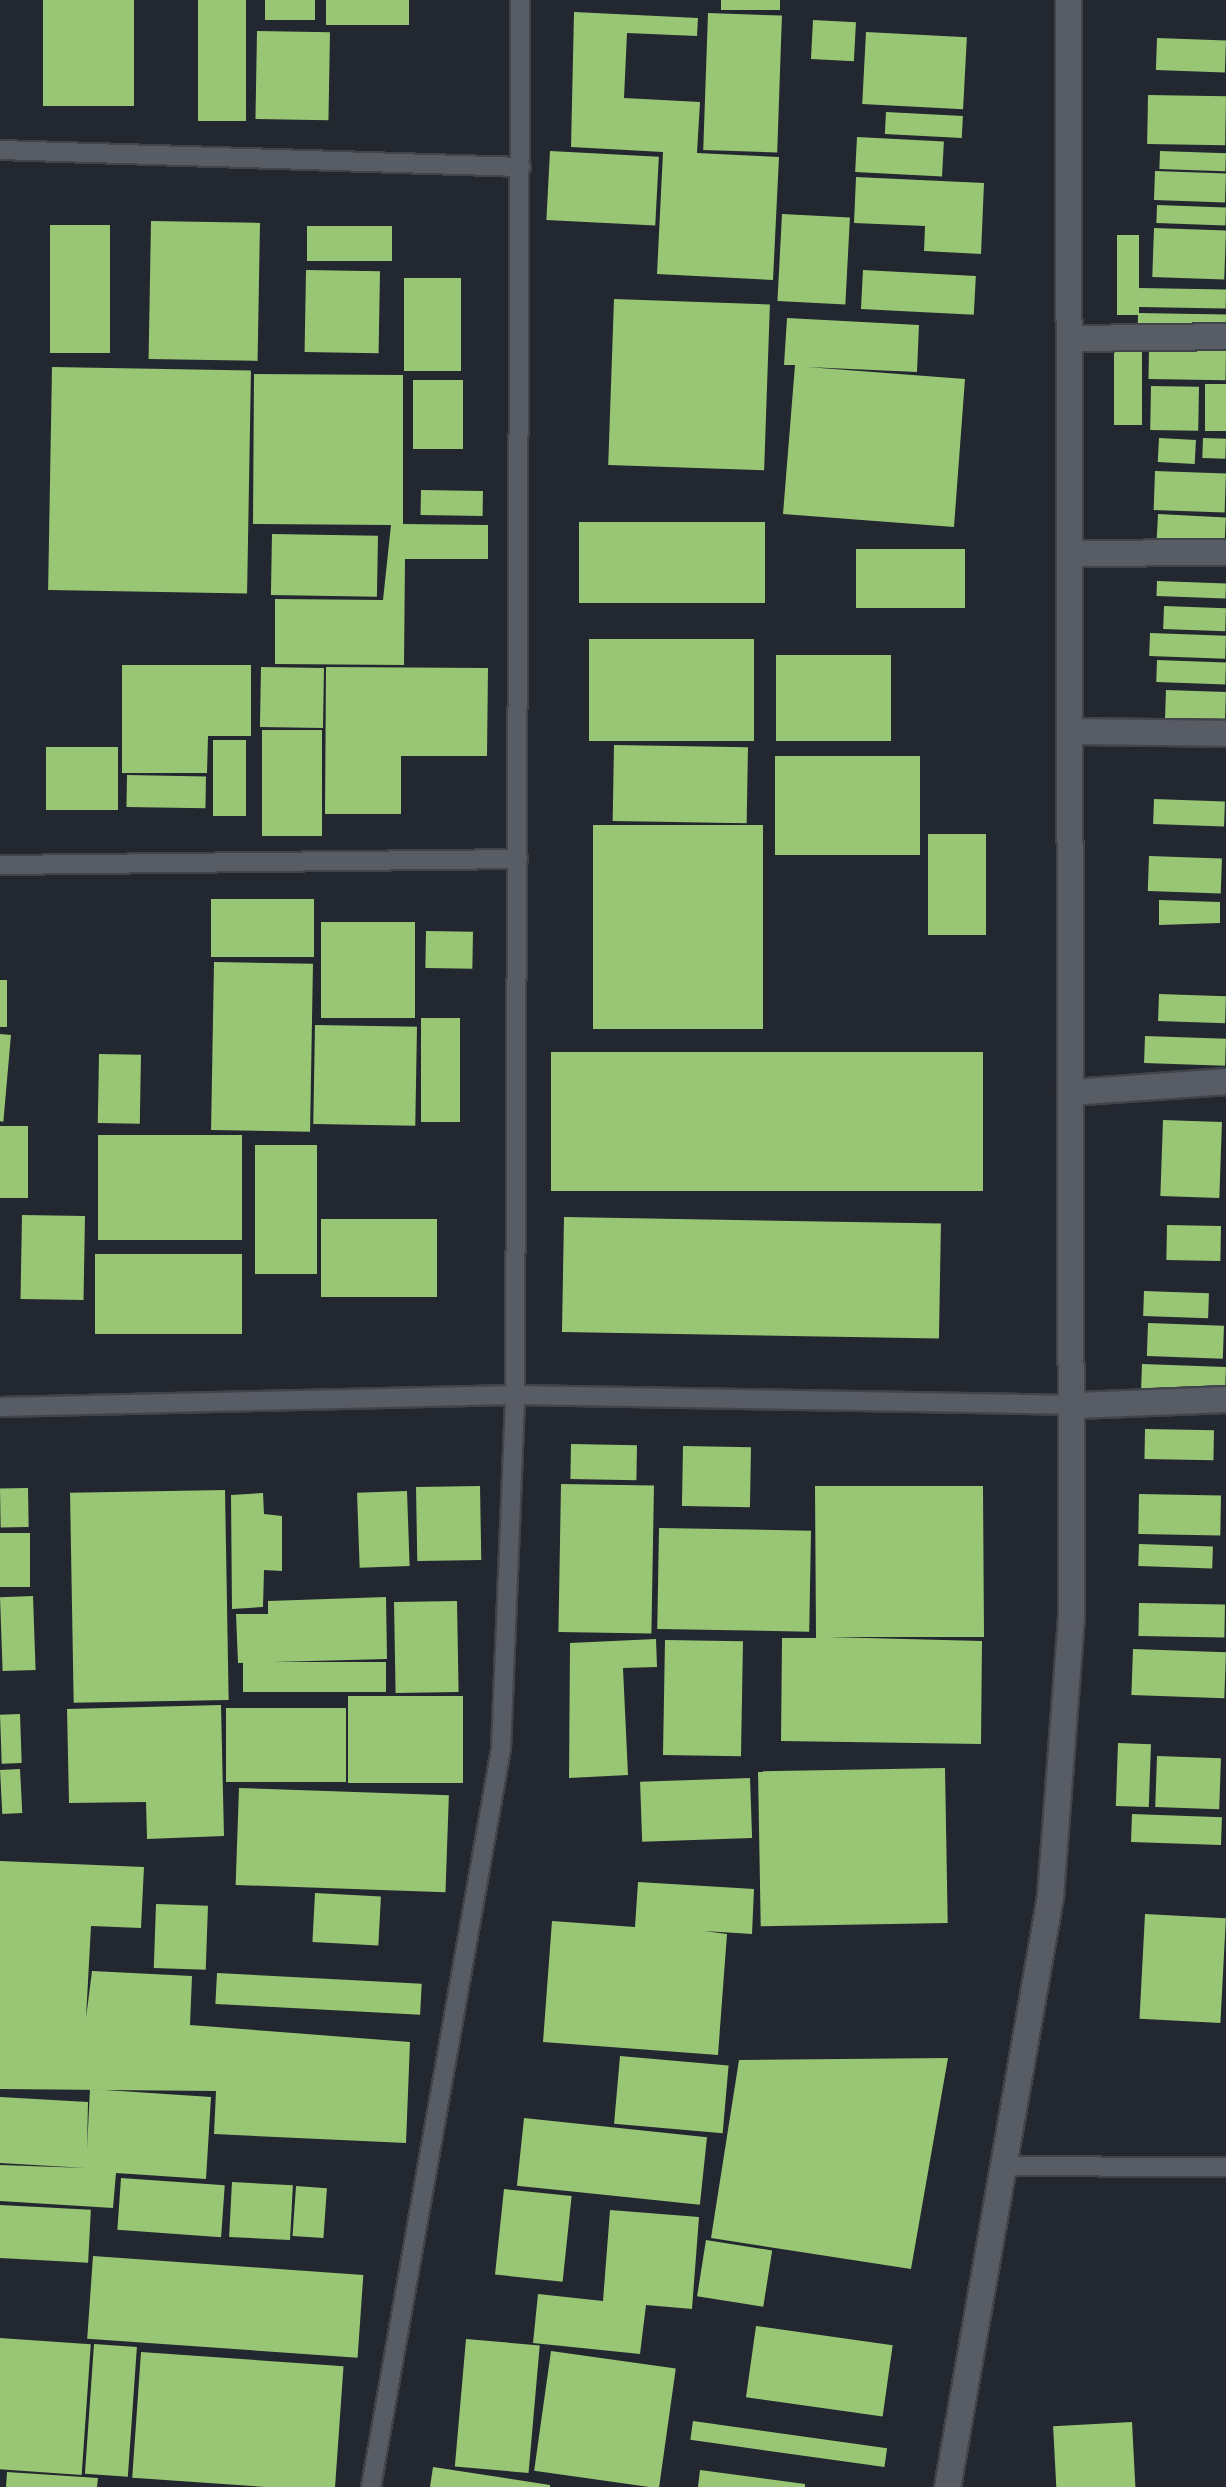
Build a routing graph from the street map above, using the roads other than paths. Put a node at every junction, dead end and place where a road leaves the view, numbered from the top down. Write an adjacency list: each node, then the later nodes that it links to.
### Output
1 (520, 0): 4 (lane)
2 (1068, 0): 6 (street)
3 (0, 150): 4 (lane)
4 (521, 167): 11 (lane)
5 (1226, 336): 6 (street)
6 (1072, 338): 8 (street)
7 (1226, 552): 8 (street)
8 (1074, 553): 9 (street)
9 (1069, 732): 10 (street); 14 (street)
10 (1226, 734)
11 (518, 859): 12 (lane); 15 (lane)
12 (0, 866)
13 (1226, 1081): 14 (street)
14 (1070, 1092): 18 (street)
15 (515, 1395): 17 (lane); 18 (lane); 21 (lane)
16 (1226, 1398): 18 (street)
17 (0, 1406)
18 (1076, 1406): 19 (street)
19 (1003, 2166): 20 (lane); 22 (street)
20 (1226, 2167)
21 (370, 2487)
22 (947, 2487)

